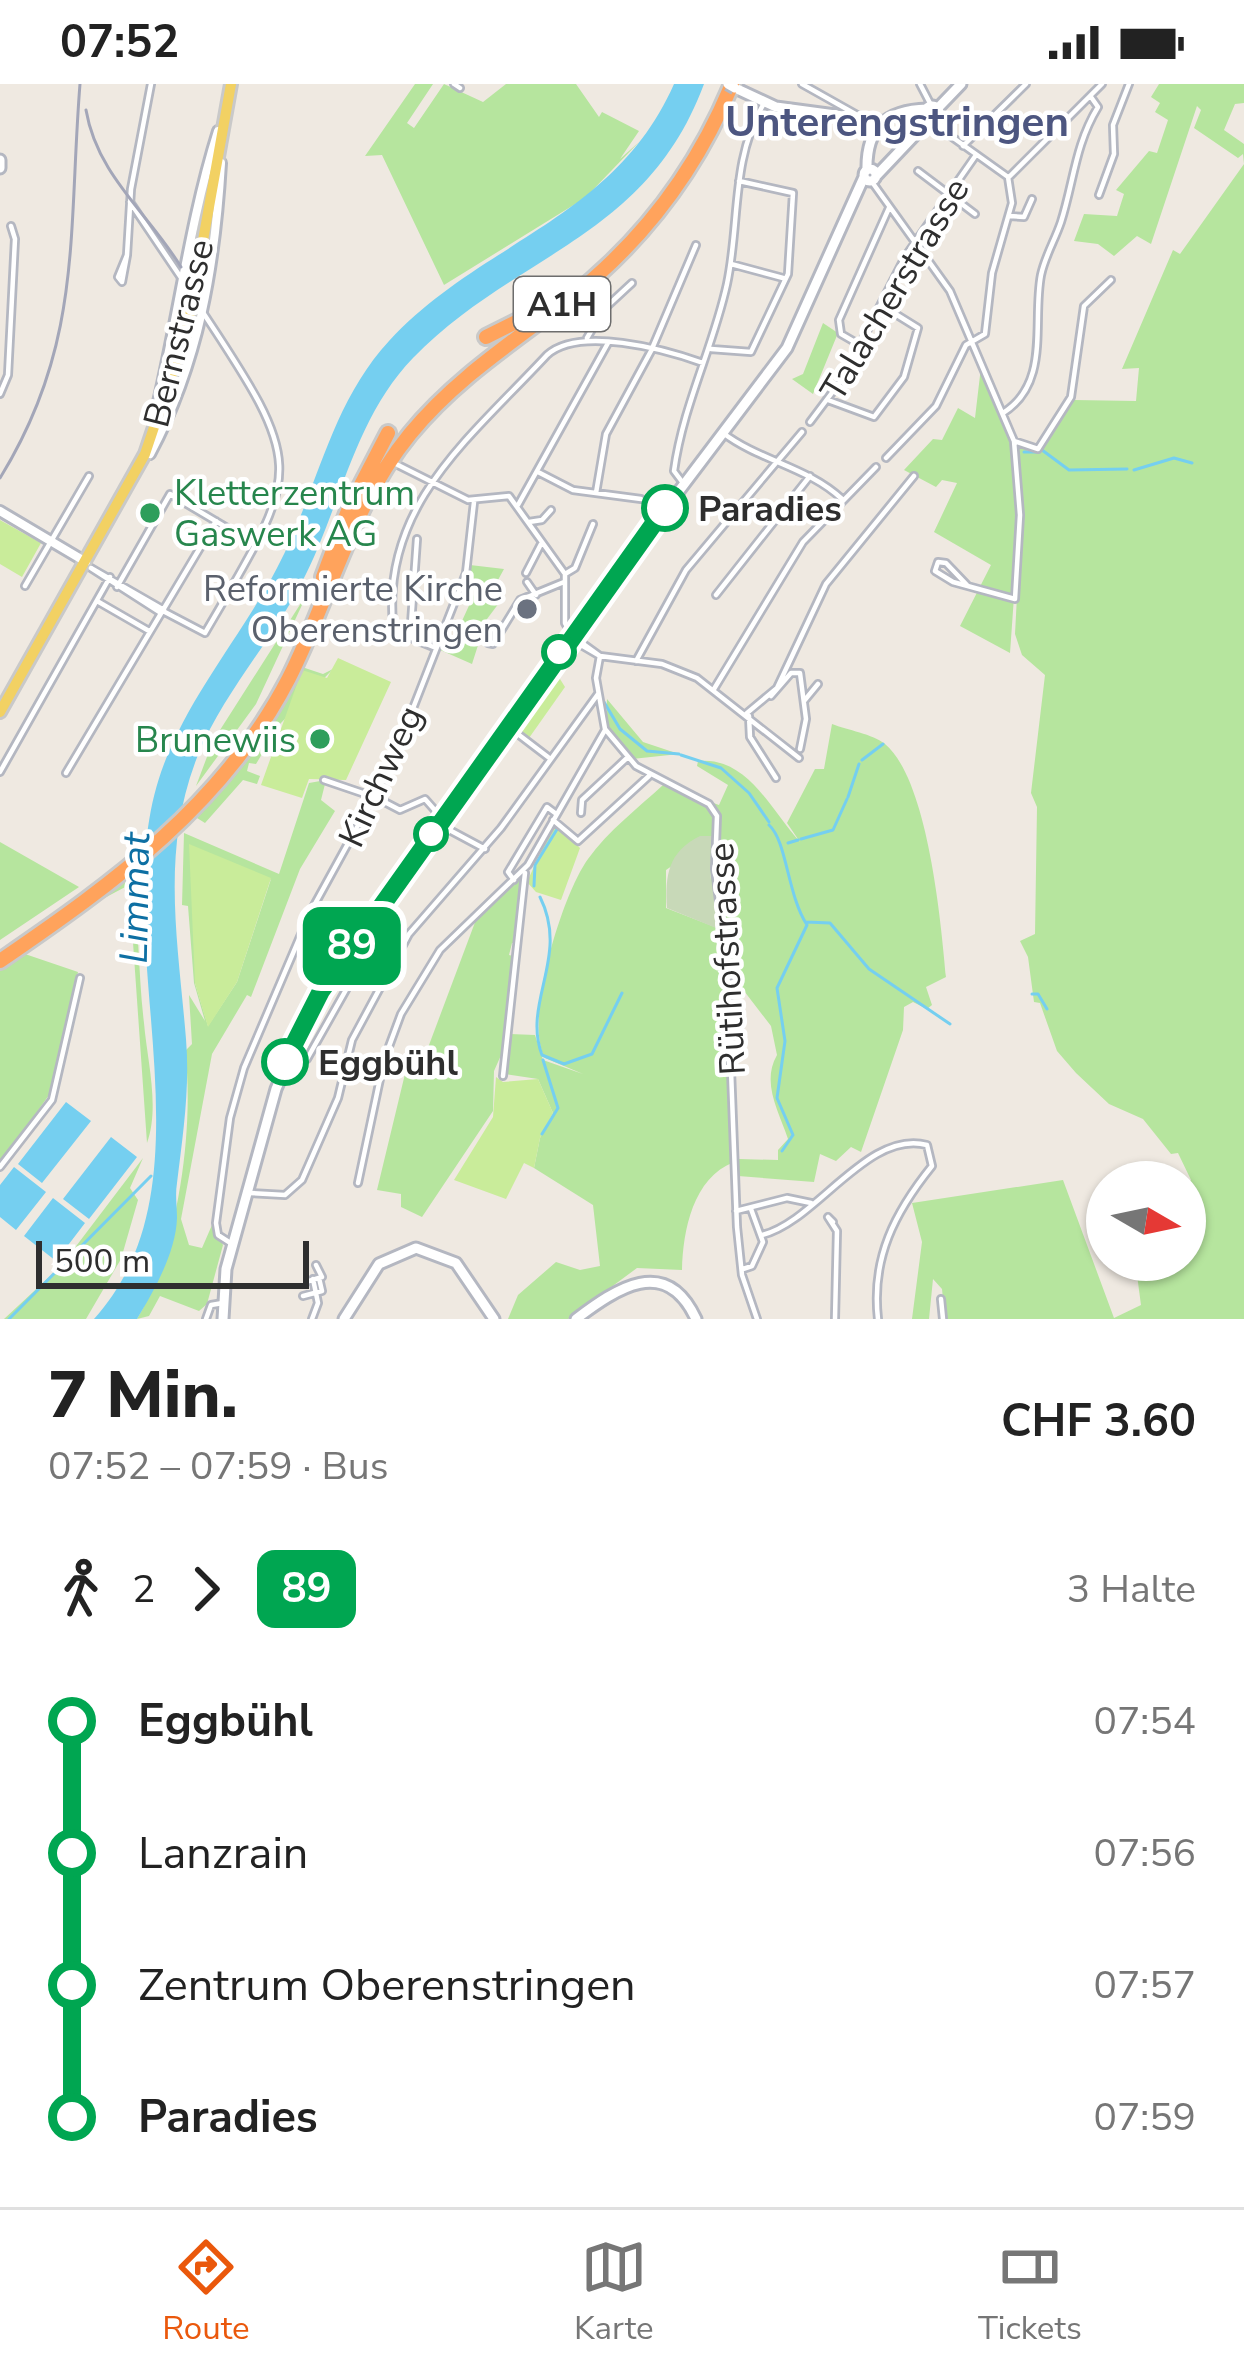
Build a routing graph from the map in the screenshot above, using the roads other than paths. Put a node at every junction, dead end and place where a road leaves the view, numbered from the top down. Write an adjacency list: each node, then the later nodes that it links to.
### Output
1 (151, 84): 27 (street)
2 (231, 84): 13 (main road, Bernstrasse)
3 (757, 84): 10 (street)
4 (802, 84): 15 (street)
5 (920, 84): 14 (street)
6 (961, 84): 14 (main road)
7 (1026, 84): 17 (street)
8 (1102, 84): 11 (street)
9 (1130, 84): 24 (street)
10 (734, 88): 12 (main road); 41 (highway, A1H); 129 (highway, A1H)
11 (1091, 97): 20 (street); 55 (street)
12 (764, 104): 15 (main road); 22 (street)
13 (226, 107): 16 (main road, Bernstrasse); 38 (street)
14 (931, 113): 15 (main road); 17 (street); 21 (main road)
15 (869, 124): 21 (main road)
16 (223, 126): 42 (street); 69 (main road, Bernstrasse, bridge)
17 (963, 146): 18 (street)
18 (976, 155): 20 (street); 23 (street, Talacherstrasse)
19 (918, 171): 23 (street)
20 (1008, 177): 30 (street)
21 (871, 178): 25 (main road); 25 (street); 28 (street)
22 (739, 181): 35 (street); 36 (street)
23 (948, 195): 29 (street); 32 (street, Talacherstrasse)
24 (1099, 195)
25 (857, 197): 58 (main road)
26 (1032, 199): 30 (street)
27 (130, 202): 34 (street); 38 (street)
28 (889, 208): 32 (street); 49 (street)
29 (975, 214)
30 (1009, 216): 47 (street)
31 (4, 225): 53 (street)
32 (914, 242): 40 (street, Talacherstrasse); 47 (street)
33 (696, 245): 51 (street)
34 (128, 255)
35 (731, 265): 36 (street); 50 (street)
36 (785, 278): 50 (street)
37 (1111, 280): 60 (street)
38 (182, 283): 42 (street); 69 (street)
39 (632, 283): 46 (street)
40 (881, 305): 49 (street, Talacherstrasse); 54 (street)
41 (545, 308): 45 (highway); 99 (highway, A1H)
42 (205, 314): 43 (street); 44 (street)
43 (212, 326): 44 (street); 86 (street)
44 (200, 328): 72 (street)
45 (486, 337)
46 (587, 338): 48 (street); 70 (street)
47 (972, 341): 55 (street); 61 (street)
48 (608, 343): 51 (street); 65 (street)
49 (860, 346): 54 (street, Talacherstrasse)
50 (709, 349): 52 (street)
51 (651, 351): 52 (street); 73 (street)
52 (703, 363): 71 (street)
53 (0, 394)
54 (828, 400): 56 (street, Talacherstrasse)
55 (1003, 413): 60 (street)
56 (810, 422)
57 (802, 432): 62 (street)
58 (722, 433): 62 (street); 71 (main road)
59 (388, 434): 99 (highway)
60 (1014, 441): 94 (street)
61 (886, 458)
62 (776, 461): 67 (street); 109 (street)
63 (396, 464): 70 (street)
64 (876, 467): 75 (street)
65 (537, 471): 73 (street); 77 (street)
66 (89, 476): 84 (street)
67 (810, 476): 75 (street); 97 (street)
68 (914, 476): 113 (street)
69 (133, 478): 72 (main road, Bernstrasse)
70 (432, 480): 76 (street); 87 (street)
71 (683, 483): 102 (main road)
72 (127, 491): 89 (main road, Bernstrasse)
73 (596, 493): 74 (street)
74 (641, 499)
75 (842, 499): 111 (street)
76 (474, 502): 77 (street); 107 (street, Kirchweg)
77 (518, 505): 81 (street)
78 (551, 510): 81 (street)
79 (0, 511): 84 (street)
80 (216, 520): 86 (street); 93 (street); 100 (street)
81 (529, 522): 85 (street)
82 (593, 524): 91 (street)
83 (417, 539): 88 (street)
84 (51, 542): 89 (street); 95 (street)
85 (541, 544): 90 (street); 91 (street)
86 (256, 545): 100 (street)
87 (396, 558): 88 (street); 105 (street)
88 (414, 560): 105 (street)
89 (86, 562): 115 (main road, Bernstrasse)
90 (526, 573)
91 (565, 578): 96 (street); 101 (street)
92 (527, 582): 96 (street)
93 (118, 585): 98 (street); 100 (street)
94 (967, 585): 94 (street)
95 (25, 586)
96 (536, 595): 103 (street)
97 (716, 595)
98 (97, 601): 104 (street); 123 (street)
99 (313, 605): 129 (highway, A1H)
100 (163, 612): 104 (street)
101 (568, 615): 102 (street); 106 (street)
102 (583, 618): 106 (main road)
103 (498, 627)
104 (152, 632): 124 (street)
105 (410, 638): 107 (street)
106 (570, 641): 108 (street); 117 (main road)
107 (436, 648): 128 (street, Kirchweg)
108 (600, 656): 109 (street); 112 (street, Rütihofstrasse)
109 (636, 661): 111 (street)
110 (818, 684): 114 (street)
111 (713, 689): 116 (street)
112 (598, 694): 118 (street, Rütihofstrasse); 120 (street)
113 (772, 696): 114 (street); 116 (street)
114 (804, 700): 119 (street)
115 (0, 712)
116 (748, 715): 122 (street); 126 (street)
117 (507, 726): 120 (street); 132 (main road)
118 (605, 729): 121 (street, Rütihofstrasse); 131 (street)
119 (800, 749)
120 (548, 757): 133 (street)
121 (628, 757): 125 (street, Rütihofstrasse); 130 (street)
122 (799, 758)
123 (0, 772)
124 (65, 773)
125 (649, 776): 131 (street); 149 (street, Rütihofstrasse)
126 (776, 778)
127 (324, 780): 128 (street)
128 (376, 798): 132 (street); 152 (street, Kirchweg)
129 (198, 800): 136 (highway, A1H); 137 (highway, A1H)
130 (581, 813)
131 (555, 817): 134 (street); 135 (street)
132 (440, 820): 133 (street); 140 (main road)
133 (484, 849): 146 (street)
134 (525, 870): 135 (street); 143 (street)
135 (514, 880): 145 (street)
136 (0, 951)
137 (0, 961)
138 (80, 978): 144 (street)
139 (351, 981): 141 (street)
140 (321, 991): 141 (street); 142 (main road)
141 (337, 1002): 142 (street)
142 (292, 1045): 146 (main road)
143 (503, 1076)
144 (0, 1167)
145 (358, 1183)
146 (246, 1194): 152 (main road)
147 (811, 1203): 148 (street); 151 (street); 170 (street)
148 (751, 1209): 149 (street); 151 (street)
149 (736, 1211): 154 (street, Rütihofstrasse)
150 (833, 1222): 169 (street)
151 (762, 1235): 154 (street)
152 (232, 1244): 158 (main road)
153 (316, 1265): 155 (street)
154 (743, 1269): 168 (street, Rütihofstrasse)
155 (317, 1293): 156 (street); 159 (street)
156 (303, 1296)
157 (941, 1299): 171 (street)
158 (223, 1303): 161 (street); 162 (main road)
159 (317, 1305): 160 (street); 163 (street)
160 (308, 1307)
161 (206, 1319)
162 (223, 1319)
163 (312, 1319)
164 (344, 1319): 165 (main road)
165 (494, 1319)
166 (576, 1319): 167 (main road)
167 (696, 1319)
168 (757, 1319)
169 (836, 1319)
170 (878, 1319)
171 (943, 1319)

